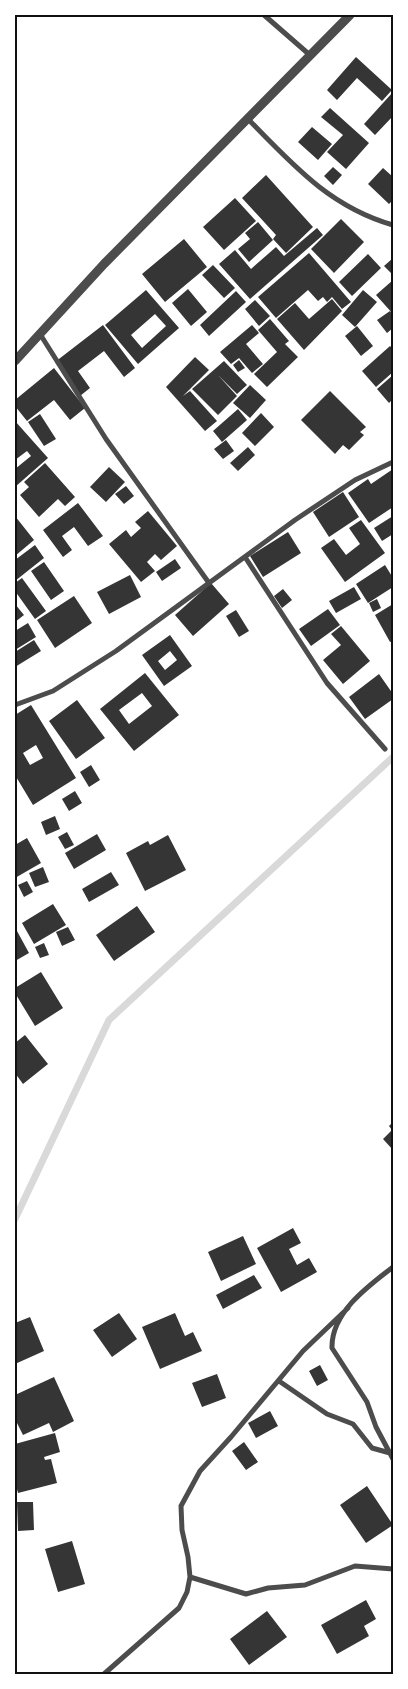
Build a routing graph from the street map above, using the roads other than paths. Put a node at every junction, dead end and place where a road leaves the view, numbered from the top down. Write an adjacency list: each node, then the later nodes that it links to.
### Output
1 (264, 15): 3 (street)
2 (350, 15): 3 (street)
3 (311, 56): 4 (street)
4 (248, 119): 5 (street); 6 (street)
5 (393, 225)
6 (40, 334): 7 (street); 10 (street)
7 (15, 361)
8 (393, 462): 9 (street)
9 (245, 557): 10 (street); 12 (street)
10 (209, 583): 11 (street)
11 (15, 704)
12 (385, 749)
13 (393, 1266): 14 (street)
14 (348, 1308): 15 (street); 16 (street)
15 (279, 1381): 16 (street); 19 (street)
16 (390, 1453): 17 (street)
17 (393, 1459)
18 (393, 1569): 19 (street)
19 (190, 1577): 20 (street)
20 (104, 1674)

